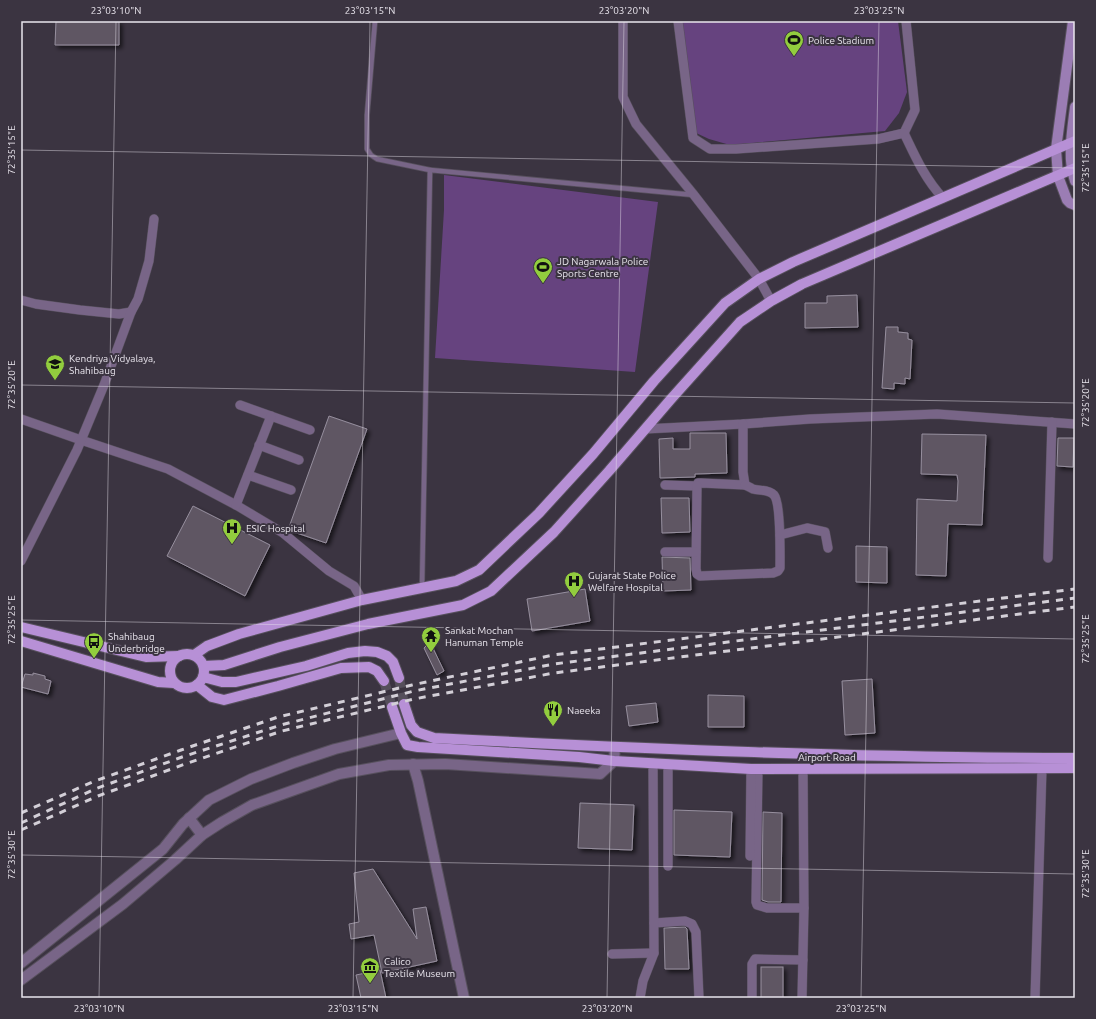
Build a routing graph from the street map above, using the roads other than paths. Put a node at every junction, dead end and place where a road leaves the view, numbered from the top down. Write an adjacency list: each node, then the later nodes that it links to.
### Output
1 (375, 21): 11 (lane)
2 (624, 21): 14 (street)
3 (678, 21): 7 (street)
4 (906, 21): 7 (street)
5 (1073, 21): 9 (main road)
6 (1075, 107): 8 (main road)
7 (904, 133): 15 (street)
8 (1073, 142): 9 (main road); 10 (main road)
9 (1056, 149): 12 (main road); 15 (main road)
10 (1073, 169): 12 (main road); 13 (main road)
11 (430, 170): 14 (lane); 45 (lane)
12 (1058, 176): 16 (main road); 20 (main road)
13 (1075, 181)
14 (694, 195): 18 (street)
15 (943, 198): 18 (main road)
16 (1075, 206)
17 (154, 219): 21 (street)
18 (759, 279): 20 (street); 45 (main road)
19 (21, 300): 21 (street)
20 (771, 301): 28 (main road)
21 (131, 312): 30 (street)
22 (240, 405): 23 (street)
23 (271, 416): 29 (street); 31 (street)
24 (21, 418): 30 (street)
25 (1052, 422): 26 (street); 27 (street); 43 (street)
26 (743, 424): 28 (street); 35 (street)
27 (1075, 424)
28 (645, 429): 51 (main road)
29 (310, 430)
30 (81, 440): 38 (street); 44 (street)
31 (259, 445): 32 (street); 33 (street)
32 (299, 460)
33 (248, 475): 37 (street); 38 (street)
34 (665, 485): 36 (street)
35 (745, 485): 36 (street); 39 (street)
36 (697, 486): 42 (street)
37 (291, 490)
38 (236, 505): 46 (street)
39 (780, 535): 40 (street); 42 (street)
40 (828, 548)
41 (665, 552): 42 (street)
42 (696, 552)
43 (1048, 558)
44 (21, 561)
45 (422, 587): 46 (main road)
46 (362, 600): 49 (main road)
47 (21, 627): 50 (main road)
48 (21, 641): 55 (main road)
49 (194, 655): 50 (main road); 51 (main road)
50 (179, 656): 55 (main road)
51 (204, 666): 53 (main road)
52 (399, 678): 53 (main road)
53 (200, 681): 54 (main road); 55 (main road)
54 (384, 681)
55 (174, 683)
56 (404, 704): 59 (main road, Airport Road)
57 (392, 707): 58 (main road)
58 (400, 733): 61 (main road, Airport Road); 69 (street)
59 (615, 748): 60 (main road, Airport Road); 61 (street)
60 (1075, 758)
61 (614, 760): 62 (main road, Airport Road); 63 (street)
62 (653, 763): 64 (main road, Airport Road); 74 (street)
63 (413, 764): 70 (street); 80 (street)
64 (668, 764): 67 (main road, Airport Road); 72 (street)
65 (1042, 768): 66 (main road, Airport Road); 68 (main road, Airport Road); 85 (street)
66 (1075, 768)
67 (754, 769): 68 (main road, Airport Road); 71 (street); 73 (street)
68 (803, 770): 73 (street)
69 (189, 818): 70 (street); 78 (street)
70 (202, 835): 79 (street)
71 (750, 856)
72 (668, 866)
73 (804, 908): 77 (street)
74 (654, 922): 75 (street); 82 (street)
75 (654, 953): 76 (street); 81 (street)
76 (612, 954)
77 (803, 960): 83 (street); 84 (street)
78 (21, 963)
79 (21, 980)
80 (464, 998)
81 (640, 998)
82 (699, 998)
83 (752, 998)
84 (802, 998)
85 (1035, 998)

